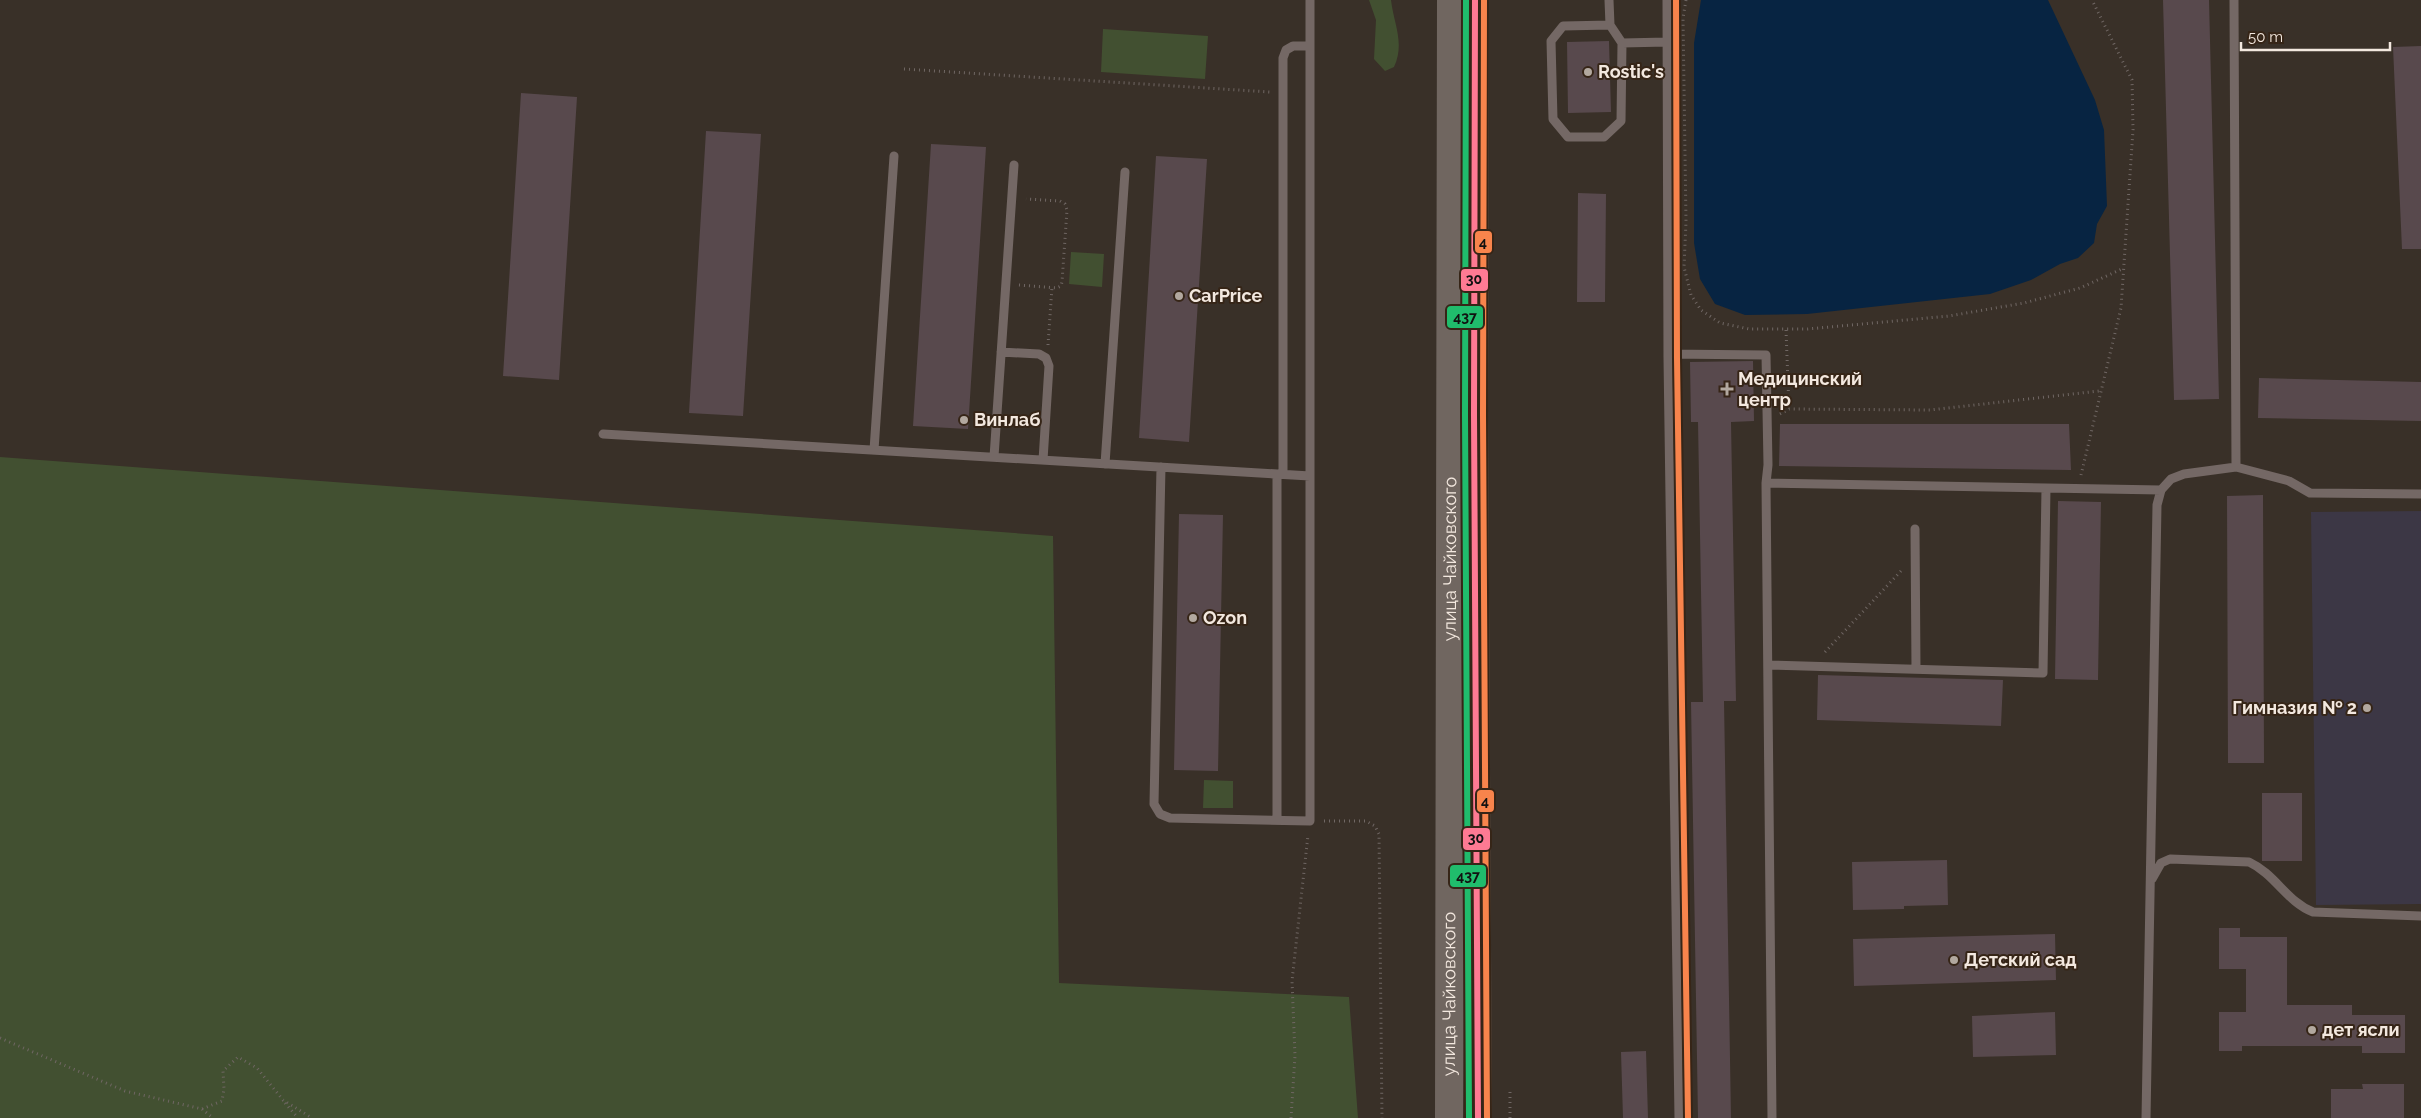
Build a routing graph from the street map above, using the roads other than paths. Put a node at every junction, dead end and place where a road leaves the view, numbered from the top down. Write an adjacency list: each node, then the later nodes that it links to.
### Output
1 (1310, 0): 10 (lane)
2 (1451, 0): 35 (highway, улица Чайковского)
3 (1475, 0): 36 (highway, улица Чайковского)
4 (1609, 0): 7 (lane)
5 (1667, 0): 8 (lane)
6 (2234, 0): 22 (lane)
7 (1610, 24): 9 (lane); 9 (lane)
8 (1667, 42): 9 (lane); 15 (lane)
9 (1622, 43)
10 (1310, 46): 23 (lane); 24 (lane)
11 (894, 156): 17 (lane)
12 (1014, 164): 14 (lane)
13 (1125, 172): 20 (lane)
14 (1001, 352): 18 (lane); 19 (lane)
15 (1668, 354): 25 (lane); 37 (lane)
16 (603, 434): 17 (lane)
17 (874, 450): 18 (lane)
18 (994, 457): 19 (lane)
19 (1043, 460): 20 (lane)
20 (1105, 464): 21 (lane)
21 (1161, 467): 23 (lane); 32 (lane)
22 (2236, 467): 27 (lane); 28 (lane)
23 (1280, 474): 24 (lane); 32 (lane)
24 (1310, 476): 32 (lane)
25 (1766, 483): 26 (lane); 30 (lane)
26 (2046, 488): 27 (lane); 31 (lane)
27 (2161, 490): 33 (lane)
28 (2421, 494)
29 (1915, 530): 31 (lane)
30 (1768, 665): 31 (lane); 38 (lane)
31 (1916, 669)
32 (1277, 820)
33 (2151, 881): 34 (lane); 39 (lane)
34 (2421, 916)
35 (1449, 1118)
36 (1478, 1118)
37 (1679, 1118)
38 (1772, 1118)
39 (2146, 1118)

